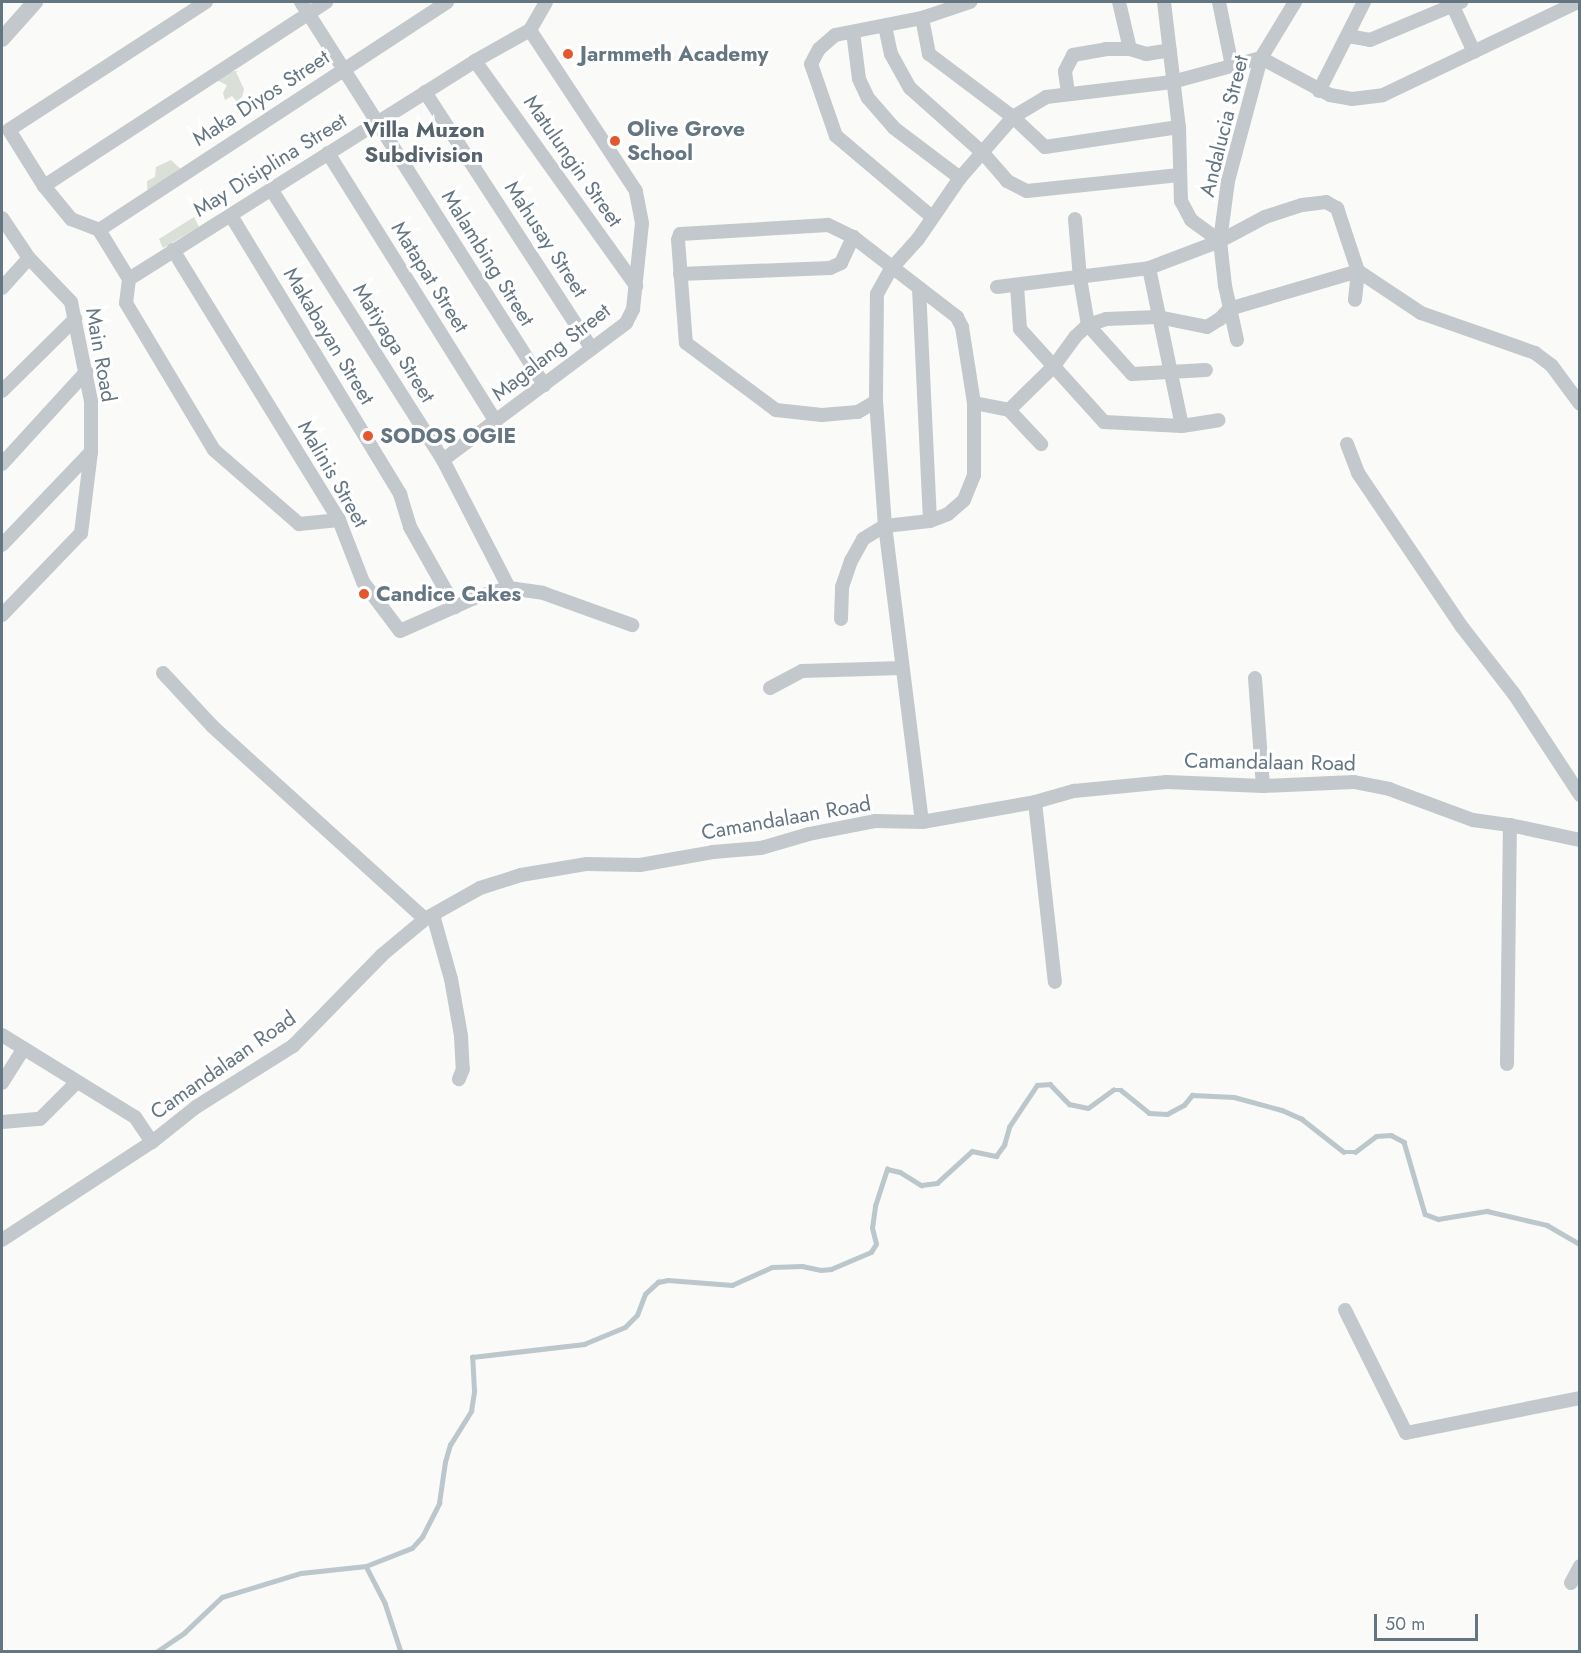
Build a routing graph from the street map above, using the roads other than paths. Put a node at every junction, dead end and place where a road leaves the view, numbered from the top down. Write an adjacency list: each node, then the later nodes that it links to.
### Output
1 (35, 2): 20 (street)
2 (206, 2): 39 (street)
3 (326, 2): 14 (street)
4 (447, 2): 27 (street, Maka Diyos Street)
5 (546, 2): 17 (street)
6 (970, 2): 15 (street)
7 (1119, 2): 21 (street)
8 (1164, 2): 22 (street)
9 (1220, 2): 26 (street)
10 (1295, 2): 24 (street, Andalucia Street)
11 (1364, 2): 19 (street)
12 (1578, 2): 23 (street)
13 (1455, 3): 19 (street); 23 (street)
14 (305, 8): 27 (street, Malambing Street); 39 (street)
15 (922, 18): 16 (street); 32 (street)
16 (885, 26): 18 (street); 36 (street)
17 (530, 30): 25 (street, May Disiplina Street); 57 (street, Magalang Street)
18 (853, 32): 38 (street); 42 (street)
19 (1348, 36): 29 (street)
20 (2, 39)
21 (1130, 49): 22 (street); 31 (street)
22 (1170, 50): 28 (street)
23 (1474, 52): 29 (street)
24 (1262, 58): 26 (street); 29 (street); 47 (street, Andalucia Street)
25 (475, 61): 30 (street, May Disiplina Street); 57 (street, Matulungin Street)
26 (1232, 66): 28 (street)
27 (343, 69): 33 (street, Malambing Street); 45 (street, Maka Diyos Street)
28 (1172, 82): 31 (street); 34 (street)
29 (1319, 91)
30 (425, 92): 33 (street, May Disiplina Street); 67 (street, Mahusay Street)
31 (1068, 93): 32 (street)
32 (1013, 117): 34 (street); 36 (street)
33 (377, 122): 35 (street, May Disiplina Street); 72 (street, Malambing Street)
34 (1179, 128): 37 (street)
35 (328, 153): 40 (street, May Disiplina Street); 79 (street, Matapat Street)
36 (983, 153): 37 (street); 38 (street)
37 (1179, 175): 47 (street)
38 (960, 178): 42 (street)
39 (44, 186): 45 (street)
40 (271, 189): 41 (street, May Disiplina Street); 84 (street, Matiyaga Street)
41 (230, 214): 48 (street, May Disiplina Street); 91 (street, Makabayan Street)
42 (932, 217): 51 (street)
43 (2, 218): 49 (street, Main Road)
44 (1075, 219): 54 (street)
45 (99, 230): 55 (street)
46 (853, 237): 51 (street); 53 (street); 53 (street)
47 (1220, 241): 50 (street); 52 (street); 62 (street, Andalucia Street)
48 (173, 250): 55 (street, May Disiplina Street); 86 (street, Malinis Street)
49 (28, 258): 59 (street); 64 (street, Main Road)
50 (1149, 268): 54 (street); 63 (street)
51 (891, 269): 60 (street); 74 (street)
52 (1358, 271): 61 (street); 62 (street); 76 (street)
53 (680, 274): 74 (street)
54 (1080, 278): 56 (street); 65 (street)
55 (129, 279): 86 (street)
56 (1017, 285): 58 (street); 68 (street)
57 (636, 286): 67 (street, Magalang Street)
58 (997, 287)
59 (2, 288)
60 (919, 288): 75 (street); 87 (street)
61 (1355, 300)
62 (1229, 309): 63 (street); 66 (street, Andalucia Street)
63 (1158, 317): 65 (street); 71 (street)
64 (75, 319): 70 (street, Main Road); 73 (street)
65 (1088, 325): 68 (street); 71 (street)
66 (1237, 340)
67 (592, 349): 72 (street, Magalang Street)
68 (1054, 366): 77 (street); 80 (street)
69 (1206, 370): 71 (street)
70 (86, 372): 83 (street, Main Road); 85 (street)
71 (1170, 373): 80 (street)
72 (544, 385): 79 (street, Magalang Street)
73 (2, 391)
74 (876, 401): 88 (street)
75 (974, 402): 77 (street); 87 (street)
76 (1580, 404)
77 (1009, 410): 81 (street)
78 (1219, 420): 80 (street)
79 (496, 422): 84 (street, Magalang Street)
80 (1182, 426)
81 (1041, 444)
82 (1347, 444): 100 (street)
83 (91, 452): 89 (street); 92 (street, Main Road)
84 (443, 460): 90 (street, Matiyaga Street)
85 (2, 464)
86 (339, 520): 91 (street, Malinis Street)
87 (930, 521): 88 (street)
88 (885, 526): 93 (street); 95 (street)
89 (2, 545)
90 (509, 588): 91 (street, Malinis Street); 94 (street, Malinis Street)
91 (455, 607)
92 (2, 615)
93 (842, 620)
94 (632, 625)
95 (902, 668): 98 (street); 102 (street)
96 (163, 673): 105 (street)
97 (1255, 678): 99 (street)
98 (770, 688)
99 (1263, 786): 101 (street, Camandalaan Road); 103 (street, Camandalaan Road)
100 (1580, 795)
101 (1035, 802): 102 (street, Camandalaan Road); 106 (street)
102 (922, 822): 105 (street, Camandalaan Road)
103 (1510, 825): 104 (street, Camandalaan Road); 109 (street)
104 (1580, 840)
105 (429, 917): 110 (street); 114 (street, Camandalaan Road)
106 (1055, 982)
107 (2, 1035): 108 (street)
108 (24, 1048): 111 (street); 112 (street)
109 (1507, 1064)
110 (459, 1079)
111 (77, 1082): 113 (street); 114 (street)
112 (2, 1083)
113 (2, 1122)
114 (152, 1142): 115 (street, Camandalaan Road)
115 (2, 1240)
116 (1345, 1310): 117 (street)
117 (1580, 1398)
118 (1580, 1566): 119 (street)
119 (1571, 1583)

